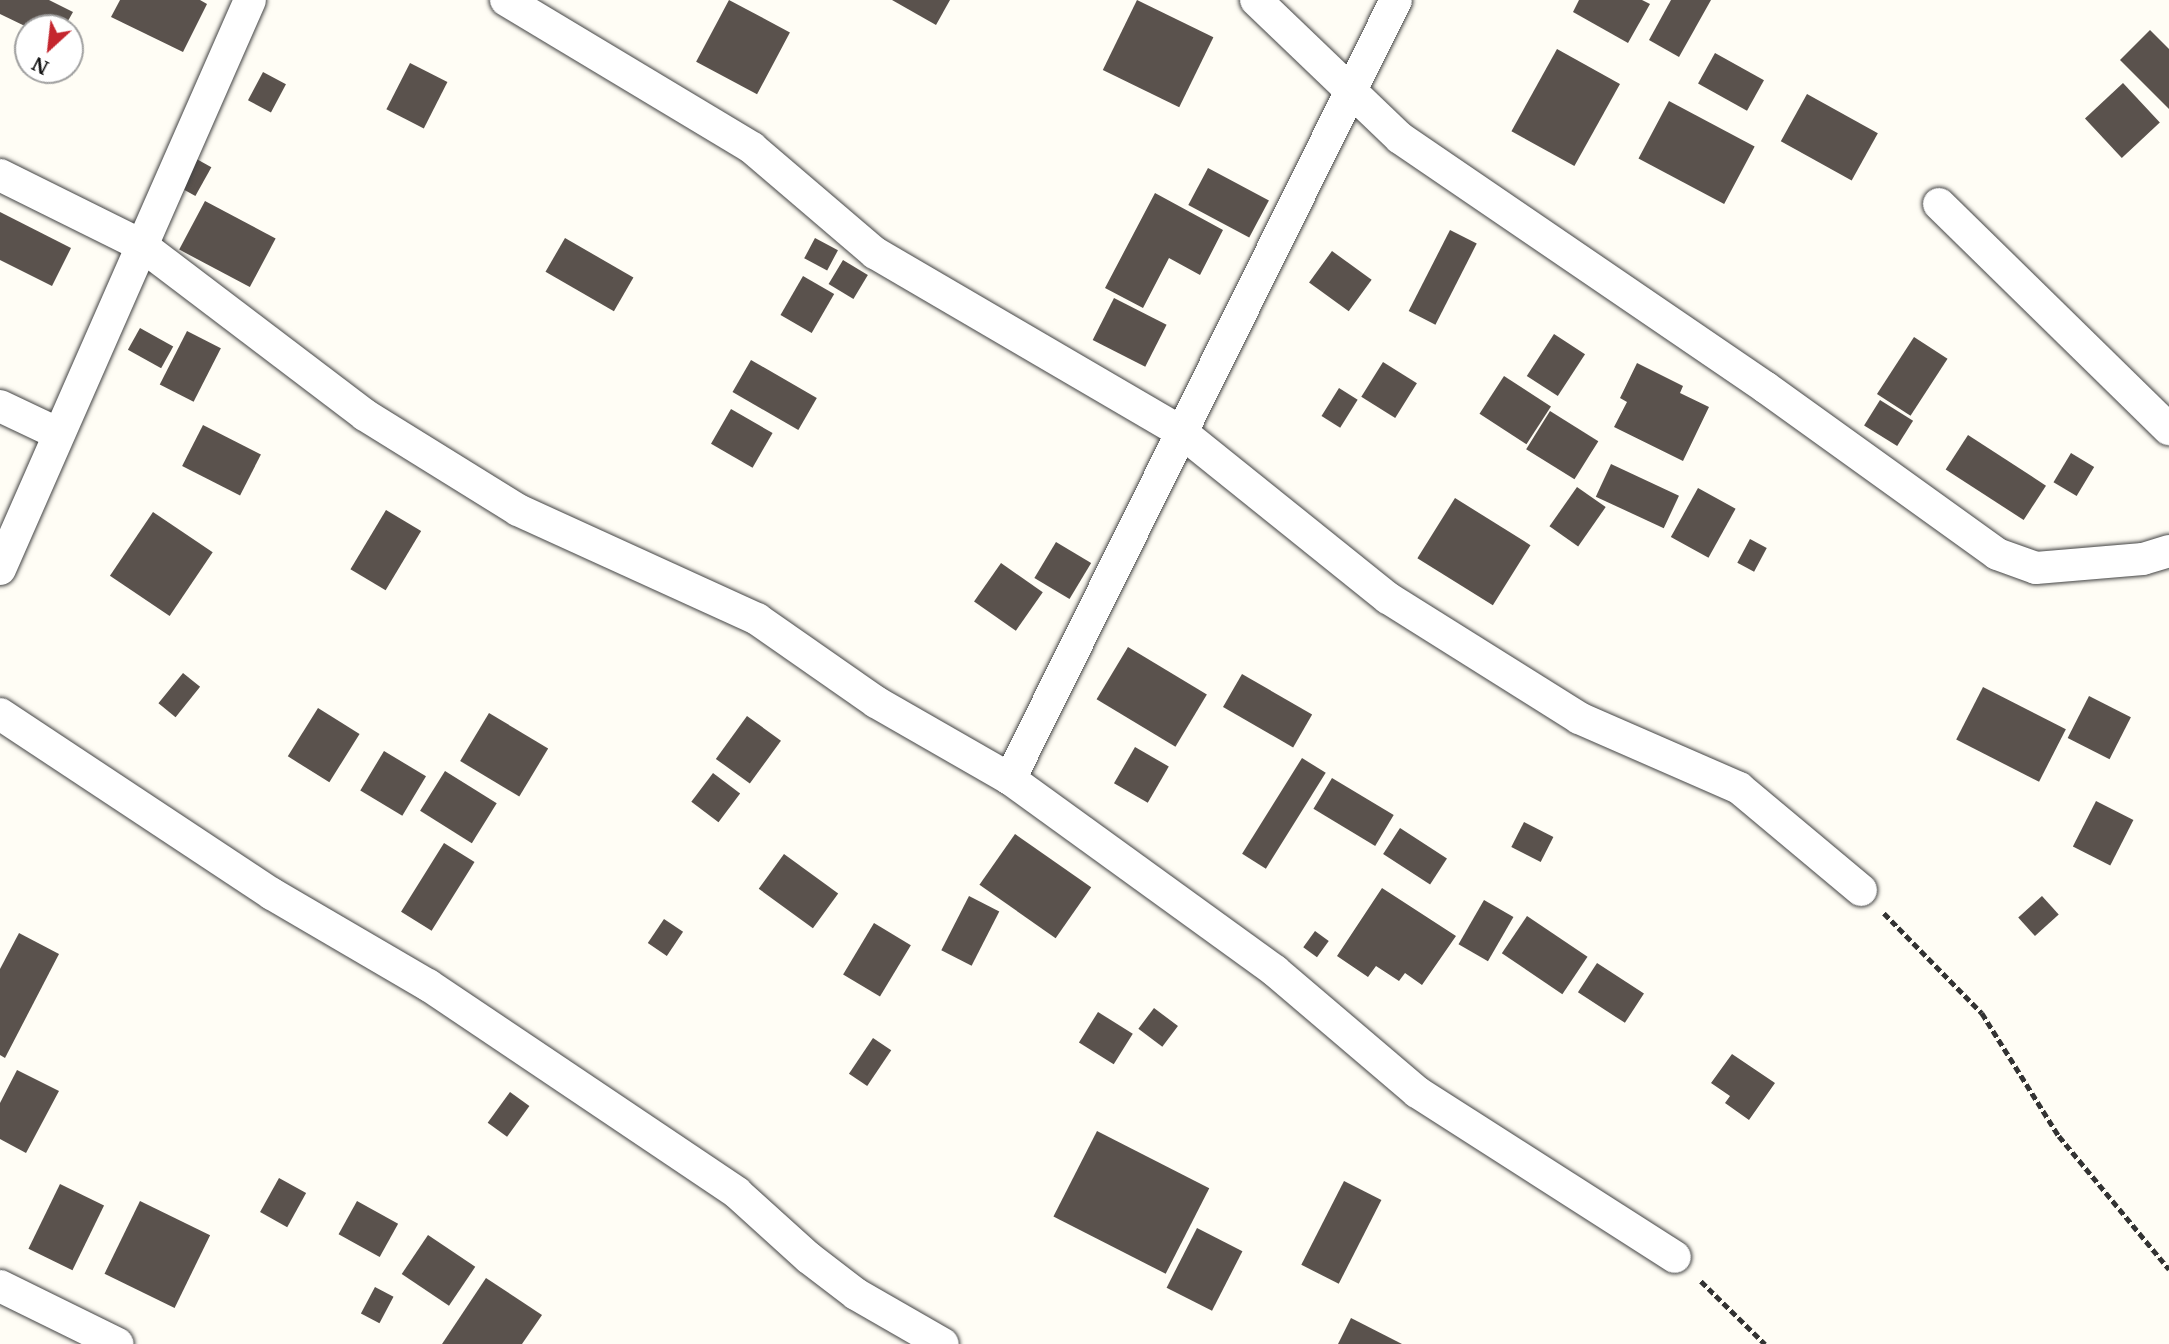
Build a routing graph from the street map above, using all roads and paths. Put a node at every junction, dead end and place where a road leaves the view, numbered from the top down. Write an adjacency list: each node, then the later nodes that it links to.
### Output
1 (250, 0): 8 (street)
2 (506, 0): 11 (street)
3 (1256, 0): 5 (street)
4 (1396, 0): 5 (street)
5 (1348, 90): 11 (street); 13 (street)
6 (0, 175): 8 (street)
7 (1940, 204): 10 (street)
8 (141, 244): 12 (street); 16 (street)
9 (0, 406): 12 (street)
10 (2169, 429)
11 (1180, 431): 16 (street); 17 (street)
12 (57, 433): 14 (street)
13 (2169, 551)
14 (0, 569)
15 (0, 714): 22 (street)
16 (1010, 779): 18 (street)
17 (1861, 890): 19 (path)
18 (1675, 1257): 23 (path)
19 (2169, 1269)
20 (0, 1286): 21 (street)
21 (118, 1344)
22 (943, 1344)
23 (1765, 1344)

